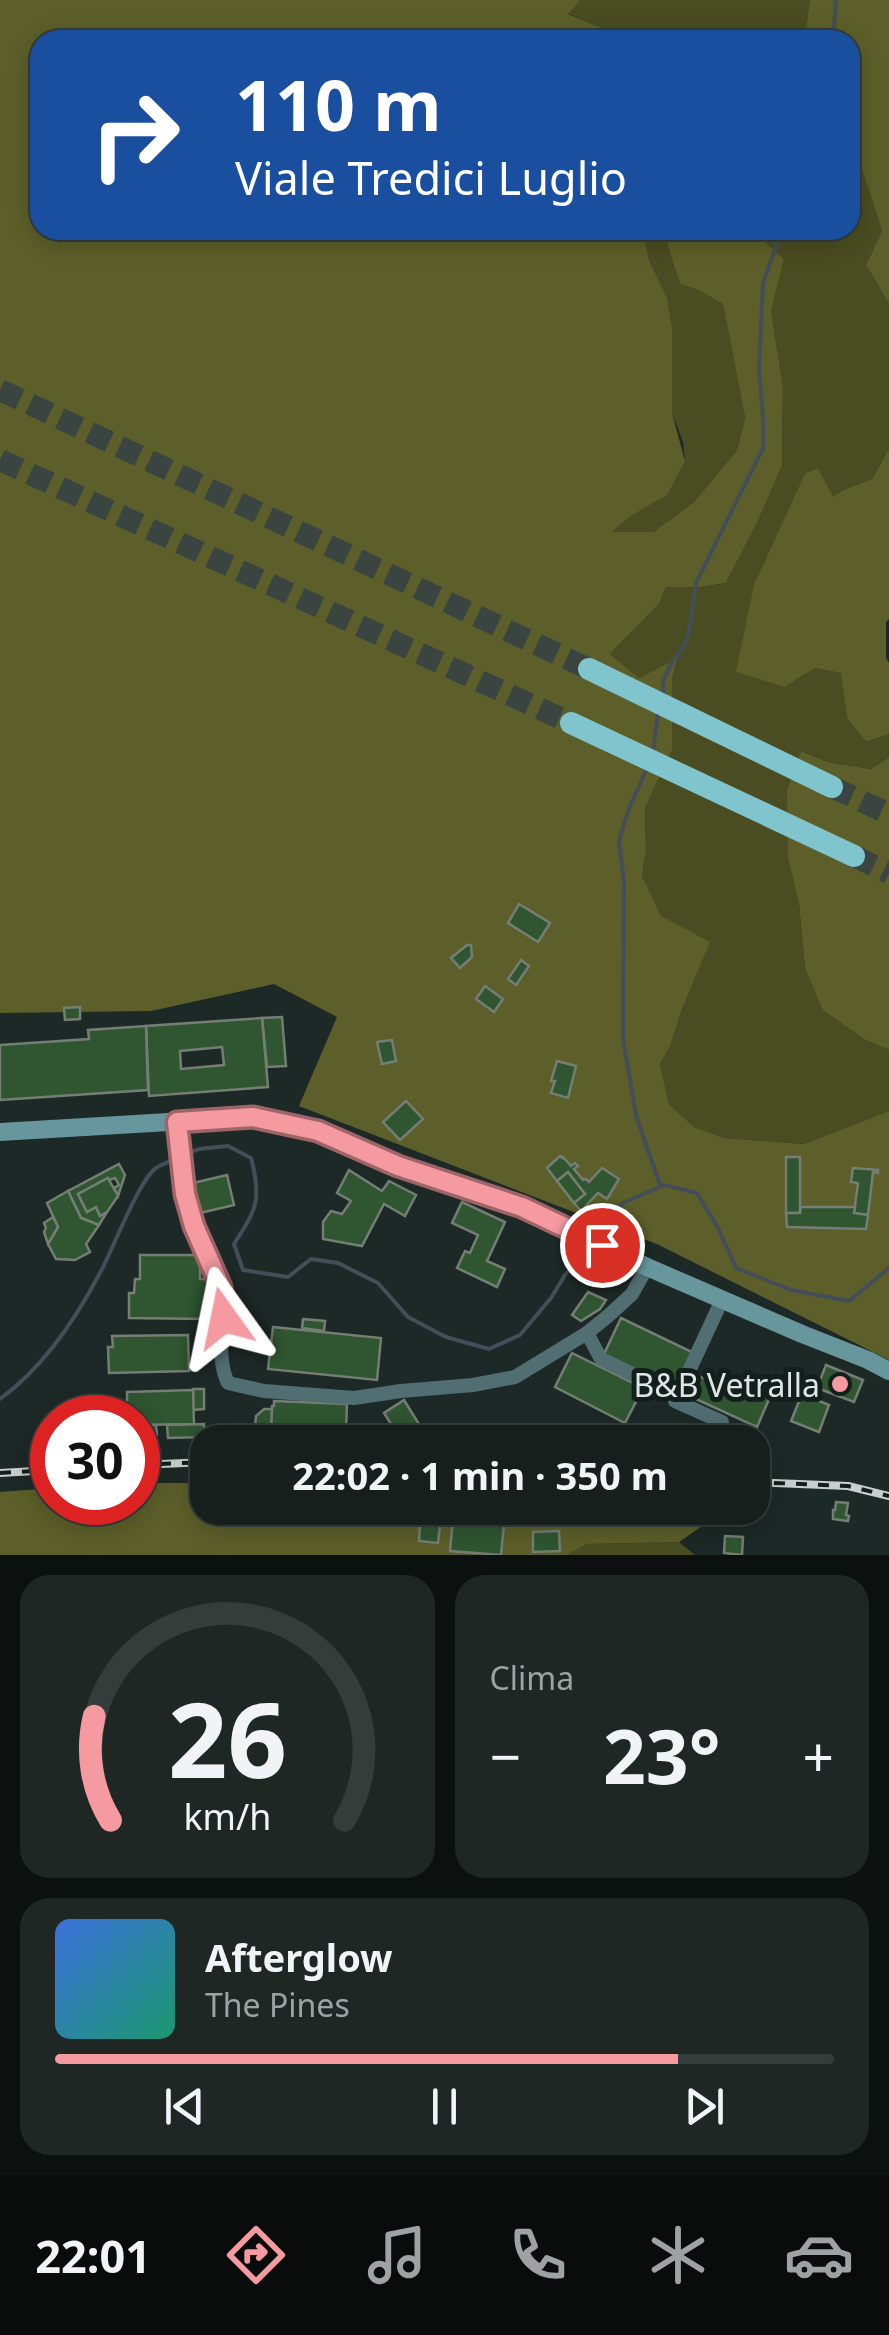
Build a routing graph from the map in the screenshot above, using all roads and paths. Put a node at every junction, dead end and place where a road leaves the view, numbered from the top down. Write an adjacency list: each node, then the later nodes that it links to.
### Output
1 (599, 674): 3 (highway)
2 (581, 728): 4 (highway)
3 (832, 787)
4 (854, 856)
5 (177, 1122): 6 (main road); 7 (main road); 9 (street)
6 (0, 1132)
7 (647, 1267): 8 (main road); 9 (street)
8 (722, 1300): 10 (main road); 11 (street)
9 (587, 1332): 11 (street)
10 (889, 1371)
11 (677, 1396): 12 (street)
12 (722, 1422)

